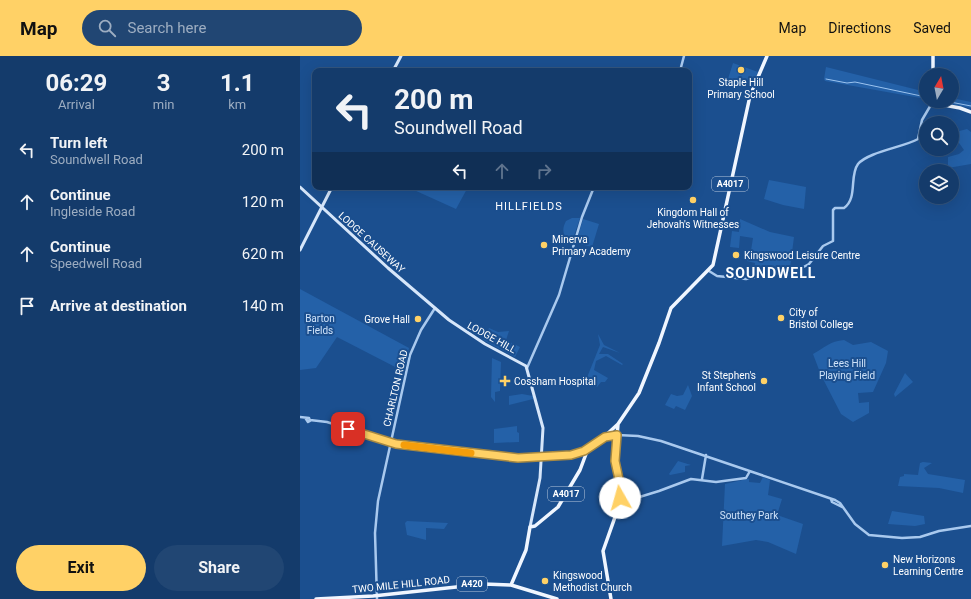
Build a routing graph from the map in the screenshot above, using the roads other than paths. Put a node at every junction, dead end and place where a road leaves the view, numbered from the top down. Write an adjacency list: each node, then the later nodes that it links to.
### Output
1 (401, 56): 5 (main road)
2 (684, 56): 6 (street)
3 (767, 56): 16 (main road, A4017)
4 (933, 56): 7 (main road)
5 (395, 68)
6 (681, 68)
7 (933, 68)
8 (929, 108): 16 (street)
9 (955, 108): 10 (main road)
10 (971, 112)
11 (300, 187): 14 (main road, LODGE CAUSEWAY)
12 (330, 190): 14 (main road)
13 (593, 190): 19 (street)
14 (322, 207): 15 (main road); 17 (main road, LODGE CAUSEWAY)
15 (300, 250)
16 (709, 271): 21 (main road, A4017)
17 (435, 307): 18 (main road, LODGE CAUSEWAY); 24 (street, CHARLTON ROAD)
18 (449, 320): 19 (main road, LODGE HILL)
19 (527, 368): 27 (main road)
20 (300, 417): 24 (street)
21 (618, 424): 22 (main road, A4017); 23 (main road)
22 (617, 435): 23 (main road); 26 (street); 30 (main road, A4017)
23 (601, 440): 25 (main road)
24 (390, 443): 27 (street); 34 (street, CHARLTON ROAD)
25 (584, 451): 27 (street); 32 (main road, A4017)
26 (706, 455): 28 (street); 29 (street)
27 (541, 457): 32 (main road)
28 (750, 471): 29 (street); 31 (street)
29 (702, 479): 30 (street)
30 (620, 503): 37 (main road, A4017)
31 (971, 526)
32 (530, 527): 33 (main road)
33 (511, 585): 34 (main road, TWO MILE HILL ROAD / A420); 36 (main road, TWO MILE HILL ROAD / A420)
34 (377, 597): 35 (main road, TWO MILE HILL ROAD / A420)
35 (316, 599)
36 (557, 599)
37 (612, 599)

